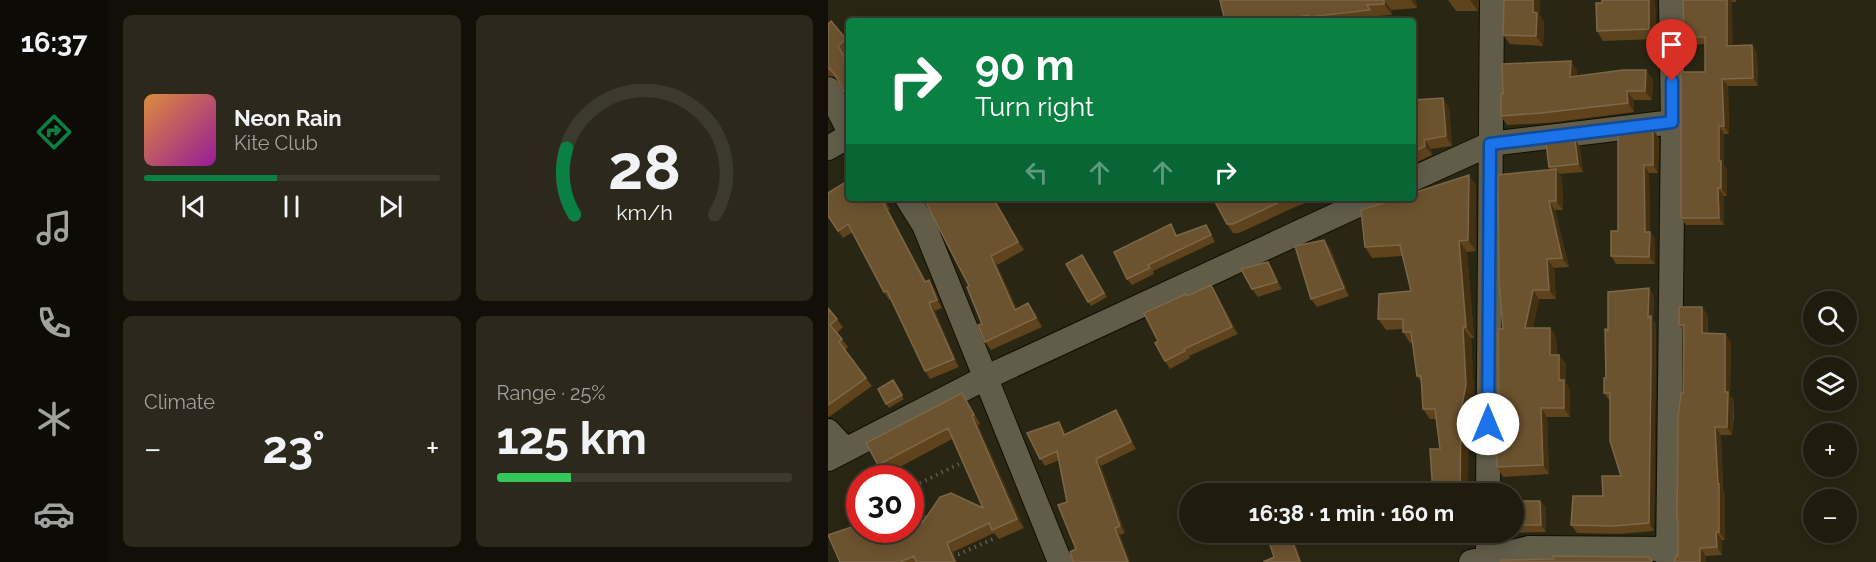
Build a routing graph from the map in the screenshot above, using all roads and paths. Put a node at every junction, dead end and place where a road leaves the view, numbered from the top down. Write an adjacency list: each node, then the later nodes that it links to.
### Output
1 (1492, 0): 7 (street)
2 (1671, 0): 4 (street)
3 (828, 89): 5 (street)
4 (1672, 122): 7 (street); 23 (street)
5 (846, 125)
6 (846, 138): 8 (street)
7 (1490, 144): 9 (street); 17 (street)
8 (828, 148)
9 (1416, 178)
10 (909, 201): 12 (street)
11 (1367, 201): 12 (street)
12 (985, 378): 14 (street); 25 (street)
13 (828, 431): 14 (street)
14 (836, 454)
15 (961, 463): 16 (path)
16 (924, 481)
17 (1488, 483)
18 (924, 515): 19 (path)
19 (927, 522)
20 (993, 539): 22 (path)
21 (1486, 543): 24 (street)
22 (950, 554)
23 (1668, 555): 24 (street)
24 (1482, 560)
25 (1060, 562)

